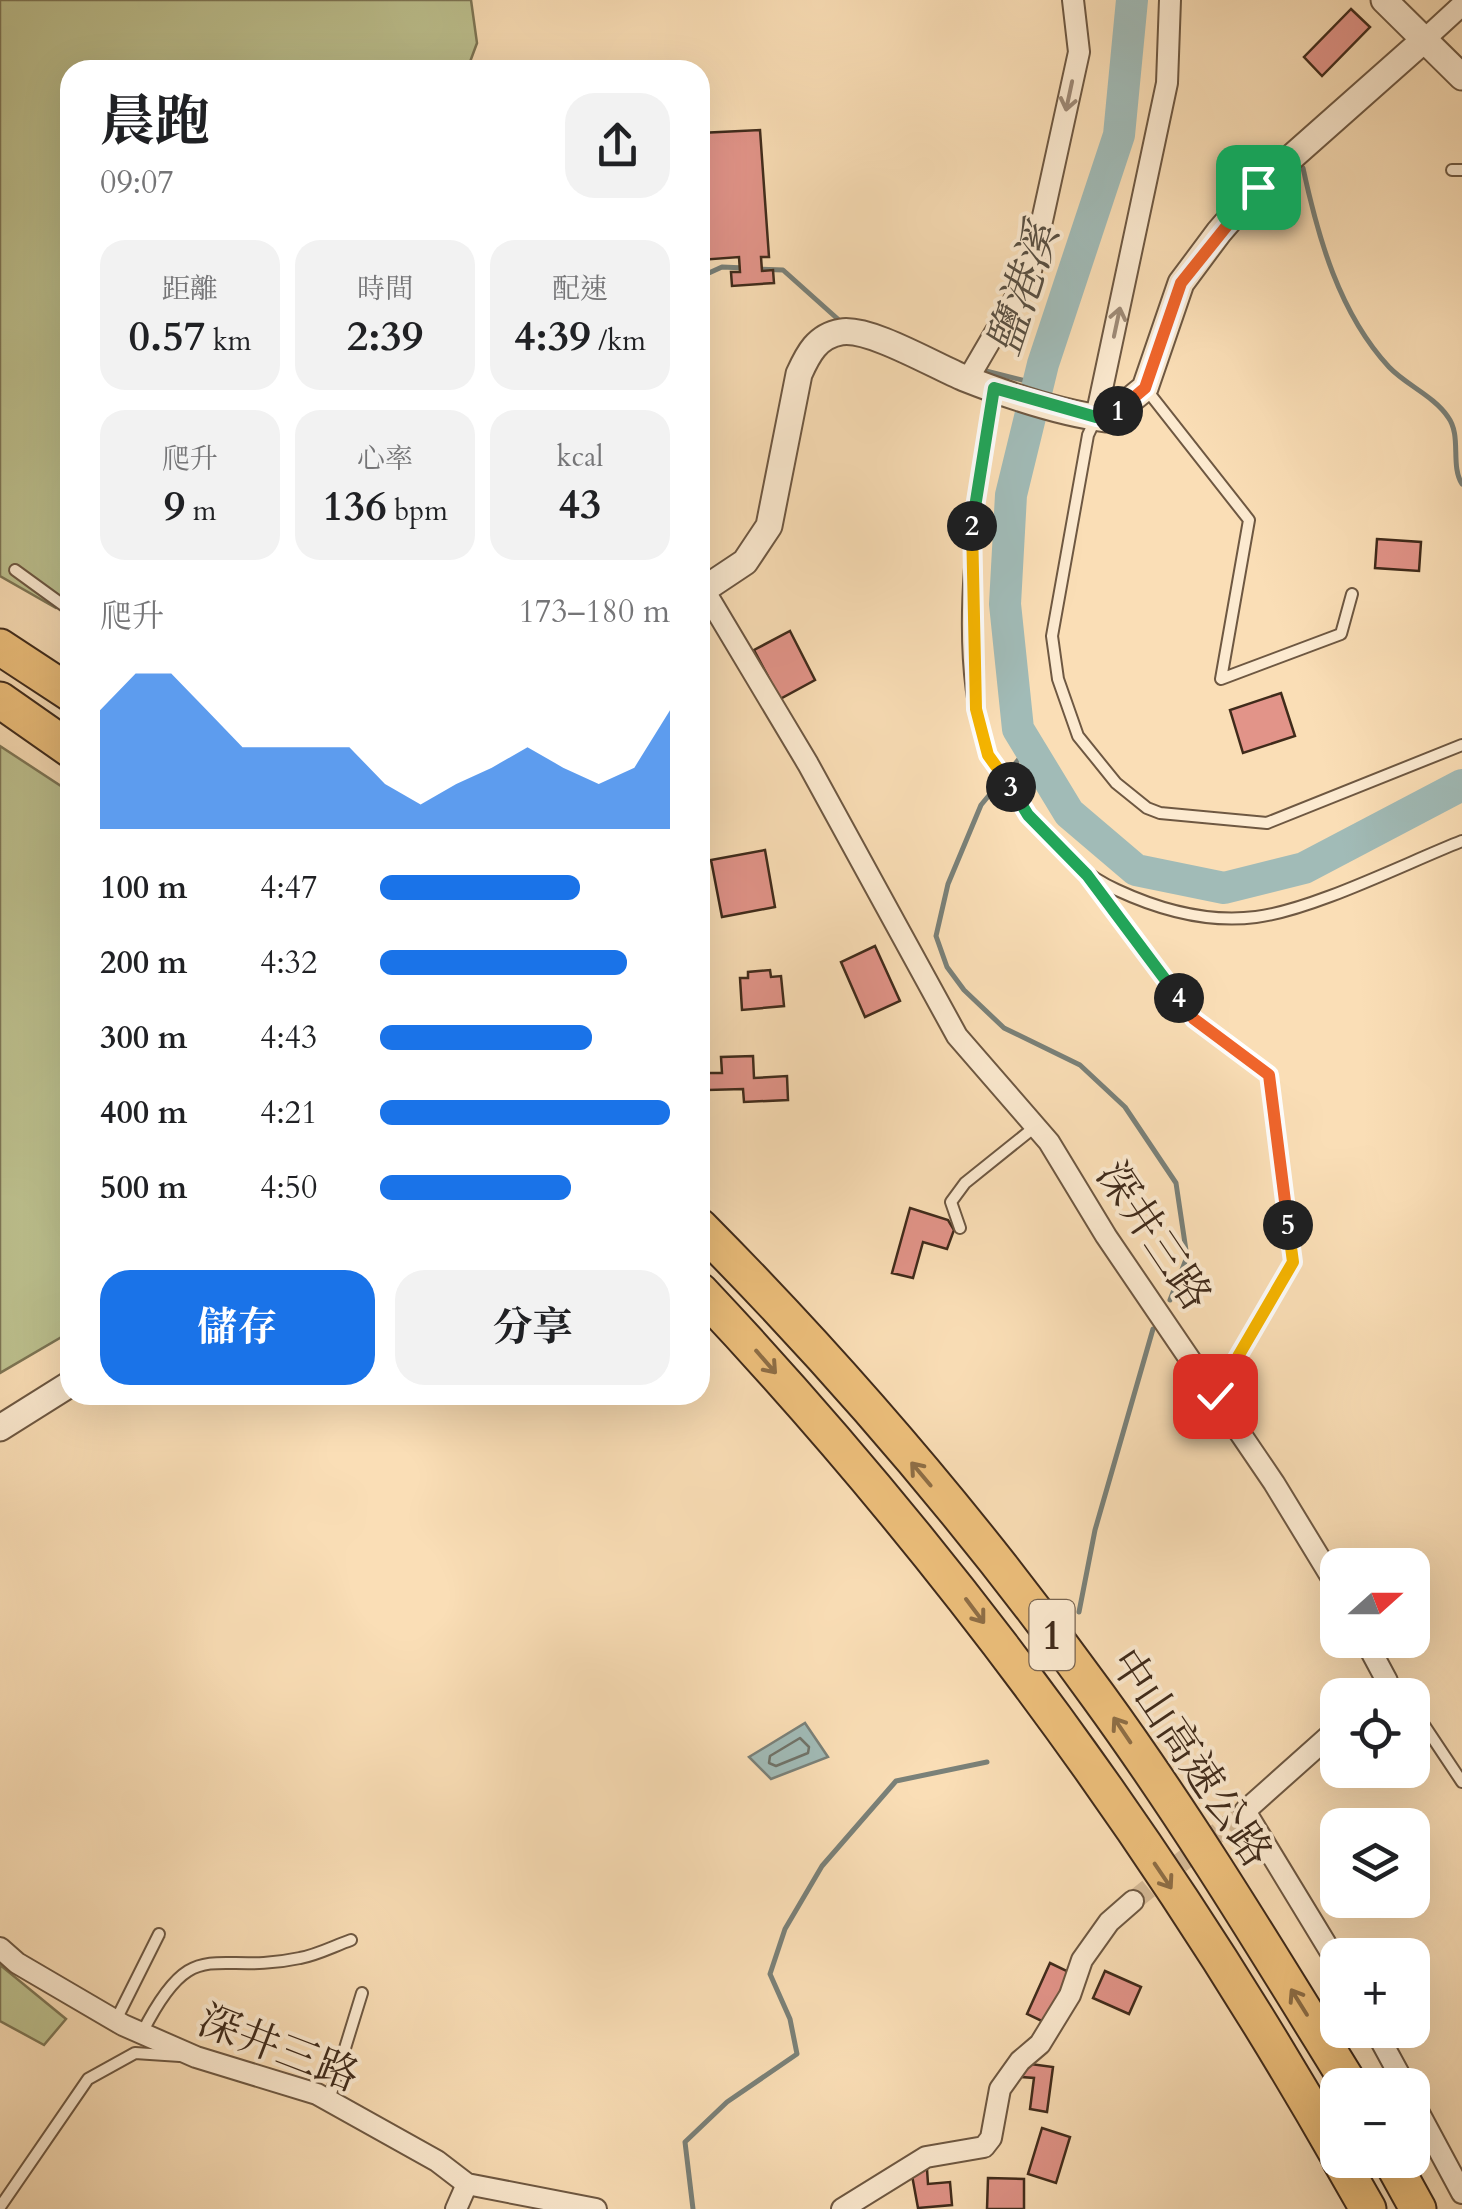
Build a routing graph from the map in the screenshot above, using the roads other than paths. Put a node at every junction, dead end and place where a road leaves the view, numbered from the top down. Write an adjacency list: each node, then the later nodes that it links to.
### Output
1 (1073, 0): 7 (street, one-way to 7)
2 (1170, 0): 10 (street, one-way to 2)
3 (1384, 0): 5 (street)
4 (1462, 6): 5 (street)
5 (1424, 39): 6 (street); 9 (street)
6 (1462, 77)
7 (968, 379): 8 (street); 12 (street)
8 (994, 388): 10 (street); 22 (lane)
9 (1145, 388): 10 (street); 13 (lane)
10 (1096, 417): 20 (lane)
11 (15, 570): 14 (lane)
12 (710, 586)
13 (1352, 594)
14 (60, 603)
15 (710, 604): 23 (street, 深井三路)
16 (0, 647): 17 (highway)
17 (60, 686)
18 (0, 700): 19 (highway)
19 (60, 742)
20 (1462, 745)
21 (1462, 841): 22 (lane)
22 (1087, 875): 28 (lane)
23 (1037, 1126): 24 (lane); 28 (street, 深井三路)
24 (960, 1228)
25 (710, 1238): 43 (highway, 中山高速公路 / 1, one-way to 25)
26 (710, 1302): 45 (highway, 1, one-way to 45)
27 (60, 1390): 29 (street)
28 (1215, 1396): 30 (street, 深井三路)
29 (0, 1428)
30 (1320, 1560)
31 (1430, 1734): 33 (lane)
32 (1320, 1744): 36 (street)
33 (1462, 1782)
34 (1133, 1900): 54 (street)
35 (159, 1934): 40 (lane)
36 (1322, 1938)
37 (350, 1940): 41 (lane)
38 (0, 1948): 40 (street, 深井三路)
39 (362, 1993): 44 (lane)
40 (115, 2020): 41 (street, 深井三路)
41 (142, 2033): 42 (street, 深井三路)
42 (196, 2057): 44 (street, 深井三路); 51 (lane)
43 (1340, 2068)
44 (329, 2100): 49 (street, 深井三路)
45 (1320, 2127)
46 (1430, 2134): 50 (street)
47 (1350, 2178): 55 (highway, 1)
48 (1401, 2178): 56 (highway)
49 (467, 2184): 52 (street); 53 (street, 深井三路)
50 (1462, 2194)
51 (0, 2208)
52 (456, 2209)
53 (596, 2209)
54 (842, 2209)
55 (1368, 2209)
56 (1418, 2209)

